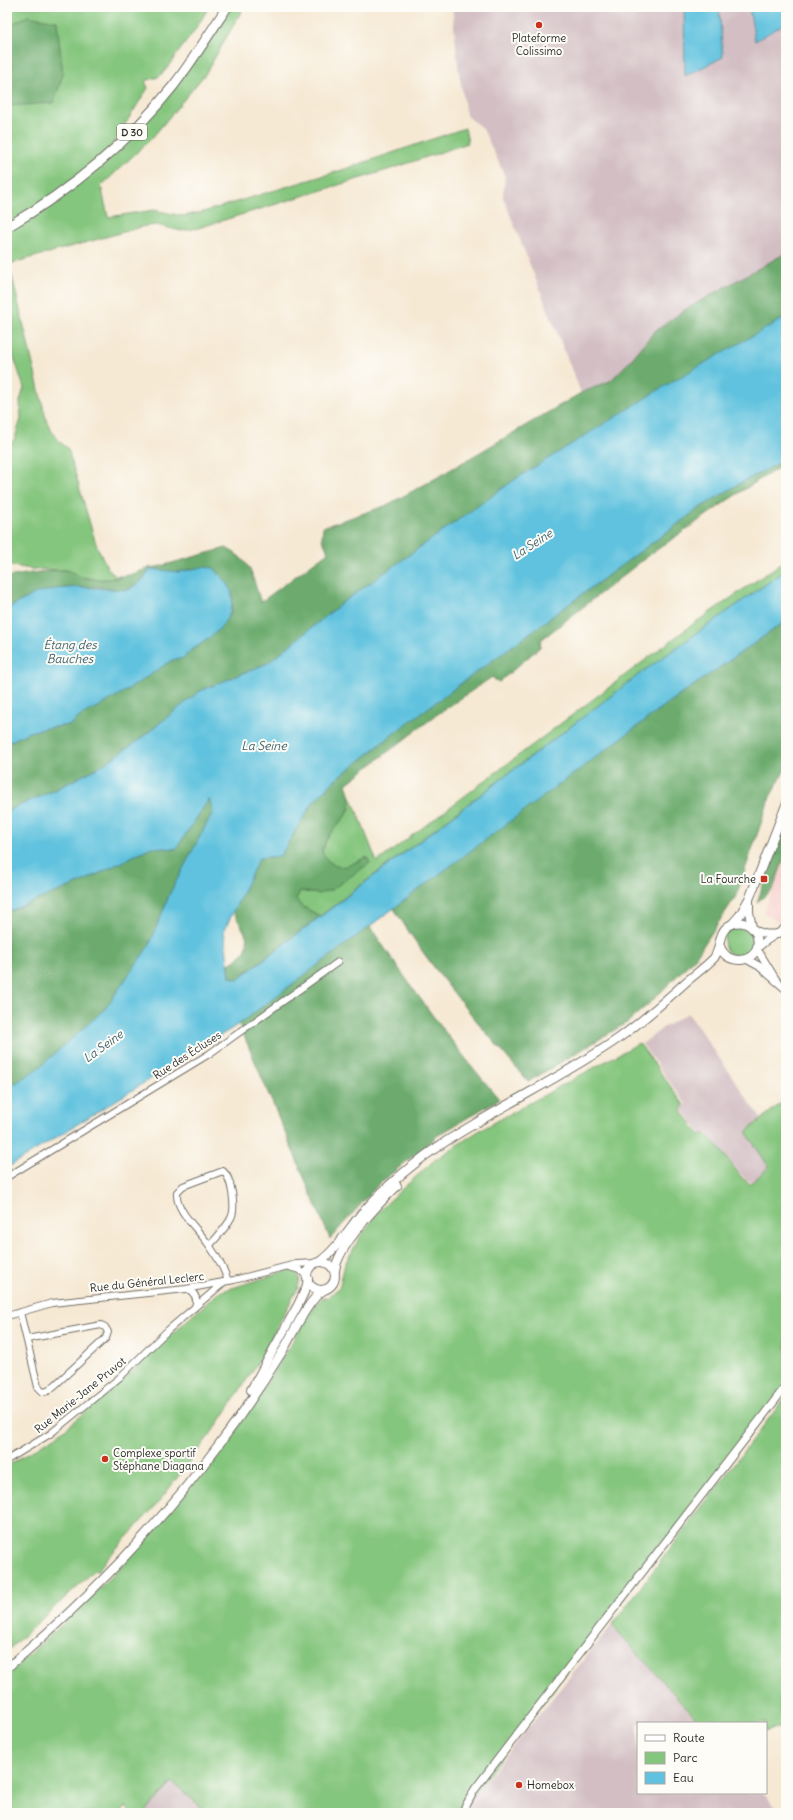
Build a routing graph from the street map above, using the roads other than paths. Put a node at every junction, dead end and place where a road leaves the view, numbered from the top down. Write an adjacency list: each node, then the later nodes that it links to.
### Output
1 (227, 7): 2 (main road, D 30)
2 (7, 227)
3 (786, 805): 4 (main road)
4 (750, 897): 5 (main road); 7 (main road)
5 (732, 924): 7 (main road); 9 (main road)
6 (786, 927): 8 (street)
7 (753, 929): 8 (street); 10 (main road)
8 (777, 934): 10 (street)
9 (720, 946): 11 (main road); 18 (main road)
10 (756, 949): 12 (main road); 14 (street)
11 (730, 958): 12 (main road); 20 (main road)
12 (746, 960): 14 (street)
13 (338, 962): 16 (street, Rue des Écluses)
14 (776, 980): 15 (street)
15 (786, 989)
16 (7, 1177)
17 (210, 1245): 17 (street); 22 (street)
18 (317, 1262): 19 (street, Rue du Général Leclerc); 20 (main road); 21 (main road)
19 (290, 1267): 21 (street); 22 (street, Rue du Général Leclerc)
20 (335, 1271): 24 (main road)
21 (307, 1278): 24 (main road); 31 (main road)
22 (226, 1282): 23 (street, Rue du Général Leclerc); 25 (street, Rue Marie-Jane Pruvot)
23 (188, 1289): 25 (street); 26 (street, Rue du Général Leclerc)
24 (324, 1290): 32 (main road)
25 (195, 1307): 30 (street, Rue Marie-Jane Pruvot)
26 (20, 1312): 27 (street, Rue du Général Leclerc); 28 (street)
27 (7, 1316)
28 (27, 1338): 28 (street)
29 (786, 1386): 33 (street)
30 (7, 1460)
31 (7, 1662)
32 (7, 1668)
33 (462, 1813)

